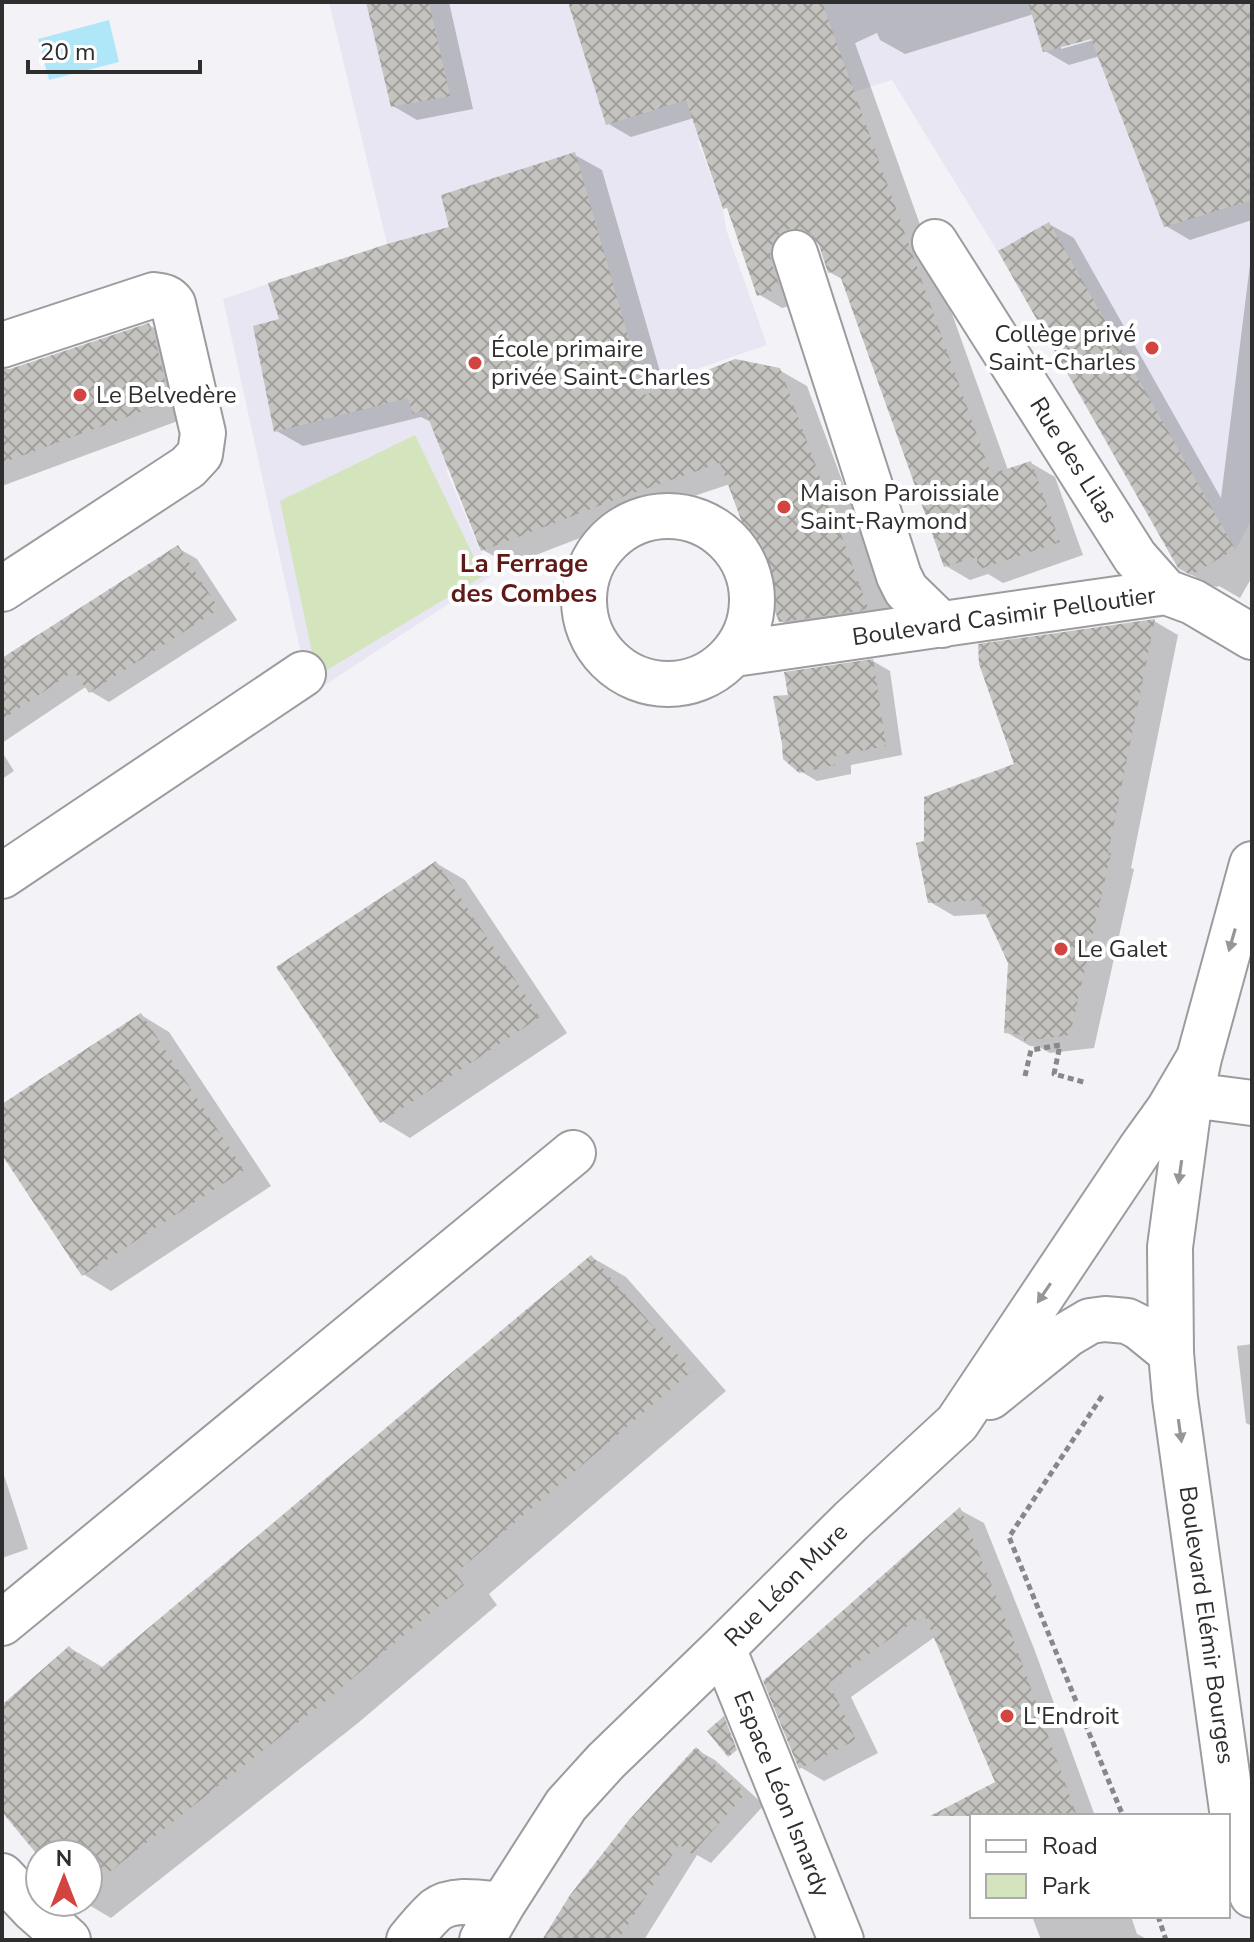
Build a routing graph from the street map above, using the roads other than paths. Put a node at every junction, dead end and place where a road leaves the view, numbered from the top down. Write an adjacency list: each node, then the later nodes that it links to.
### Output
1 (935, 242): 5 (street, Rue des Lilas)
2 (795, 253): 6 (street)
3 (2, 345): 4 (street)
4 (2, 589)
5 (1166, 592): 6 (street, Boulevard Casimir Pelloutier); 7 (street, Boulevard Casimir Pelloutier)
6 (942, 625): 8 (street, Boulevard Casimir Pelloutier)
7 (1252, 637)
8 (734, 654)
9 (303, 674): 11 (street)
10 (1252, 864): 12 (street, one-way to 12)
11 (2, 876)
12 (1195, 1076): 13 (street); 15 (street); 16 (street, Boulevard Elémir Bourges, one-way to 16)
13 (1252, 1103)
14 (573, 1153): 19 (street)
15 (1132, 1163): 16 (street); 18 (street, Rue Léon Mure, one-way to 18)
16 (1170, 1247): 17 (street, Boulevard Elémir Bourges)
17 (1171, 1353): 18 (street); 22 (street, Boulevard Elémir Bourges, one-way to 22)
18 (957, 1423): 20 (street, Rue Léon Mure)
19 (2, 1623)
20 (723, 1648): 23 (street, Rue Léon Mure); 26 (street, Espace Léon Isnardy)
21 (2, 1876): 24 (street)
22 (1252, 1895)
23 (492, 1922): 25 (street)
24 (68, 1940)
25 (409, 1940)
26 (841, 1940)

